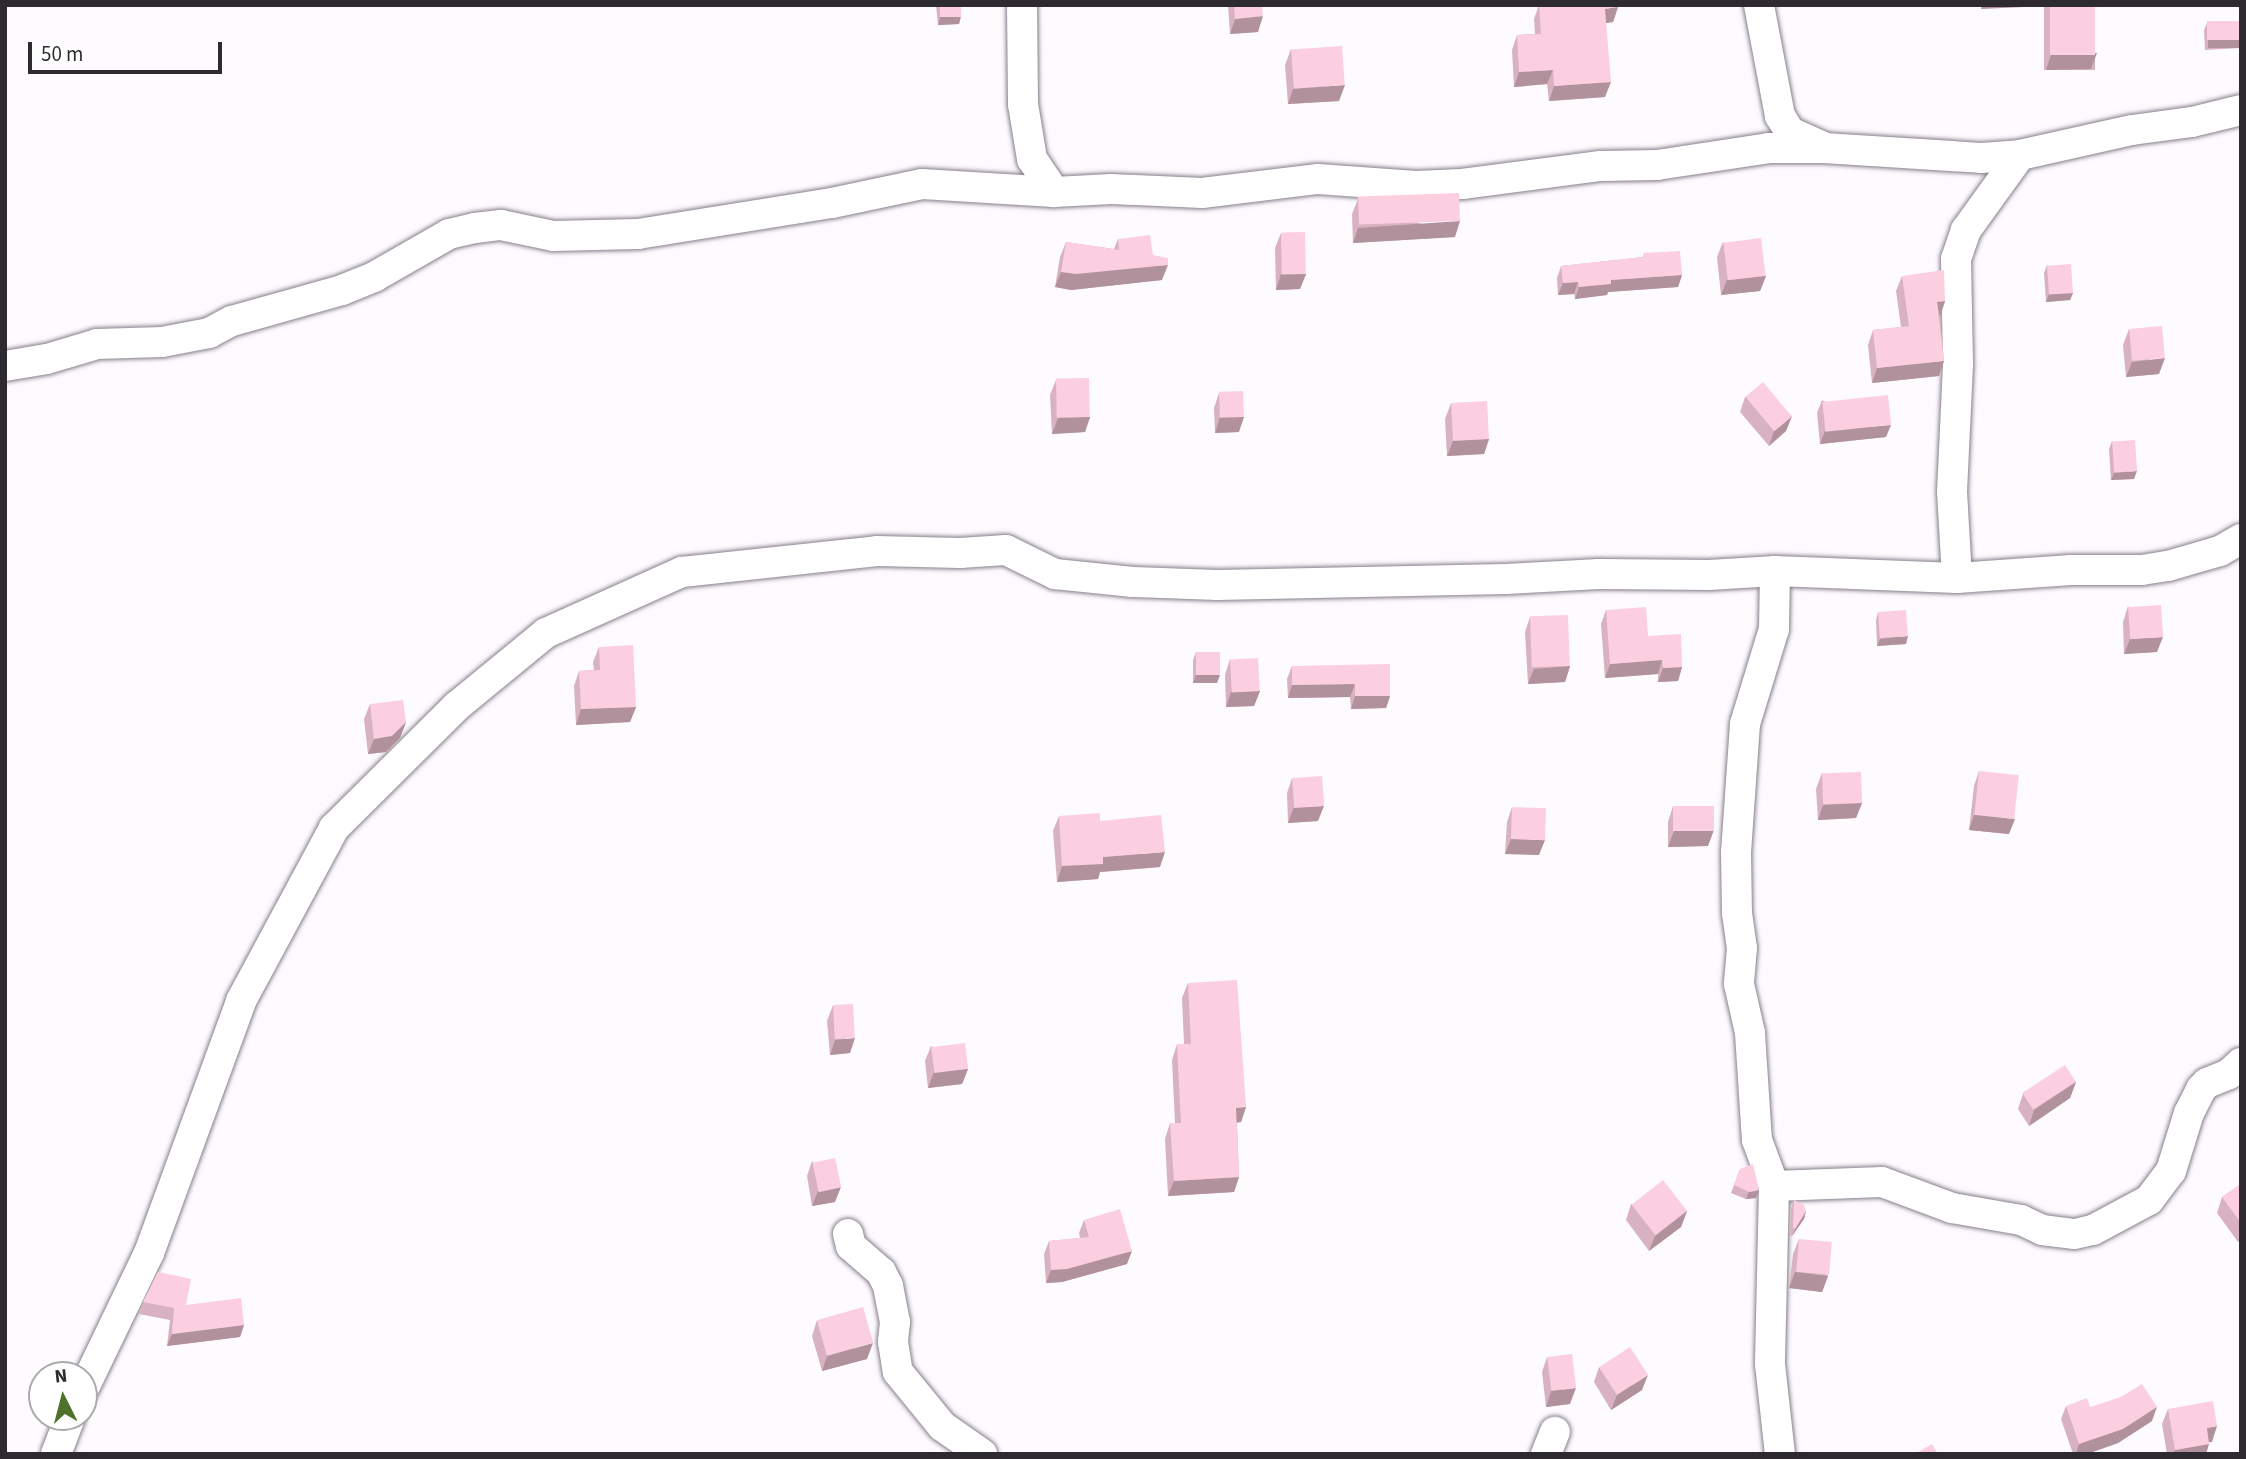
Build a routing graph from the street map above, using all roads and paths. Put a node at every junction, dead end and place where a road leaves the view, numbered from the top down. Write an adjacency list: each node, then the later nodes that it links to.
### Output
1 (1022, 5): 6 (street)
2 (1759, 5): 4 (street)
3 (2241, 110): 5 (street)
4 (1825, 148): 5 (street); 6 (street)
5 (2020, 155): 10 (street)
6 (1054, 192): 7 (street)
7 (5, 366)
8 (2241, 540): 10 (street)
9 (1775, 571): 10 (street); 12 (street); 14 (street)
10 (1957, 578)
11 (2241, 1063): 12 (street)
12 (1774, 1186): 18 (street)
13 (848, 1234): 17 (street)
14 (97, 1361)
15 (65, 1431): 16 (street)
16 (56, 1454)
17 (982, 1454)
18 (1780, 1454)

